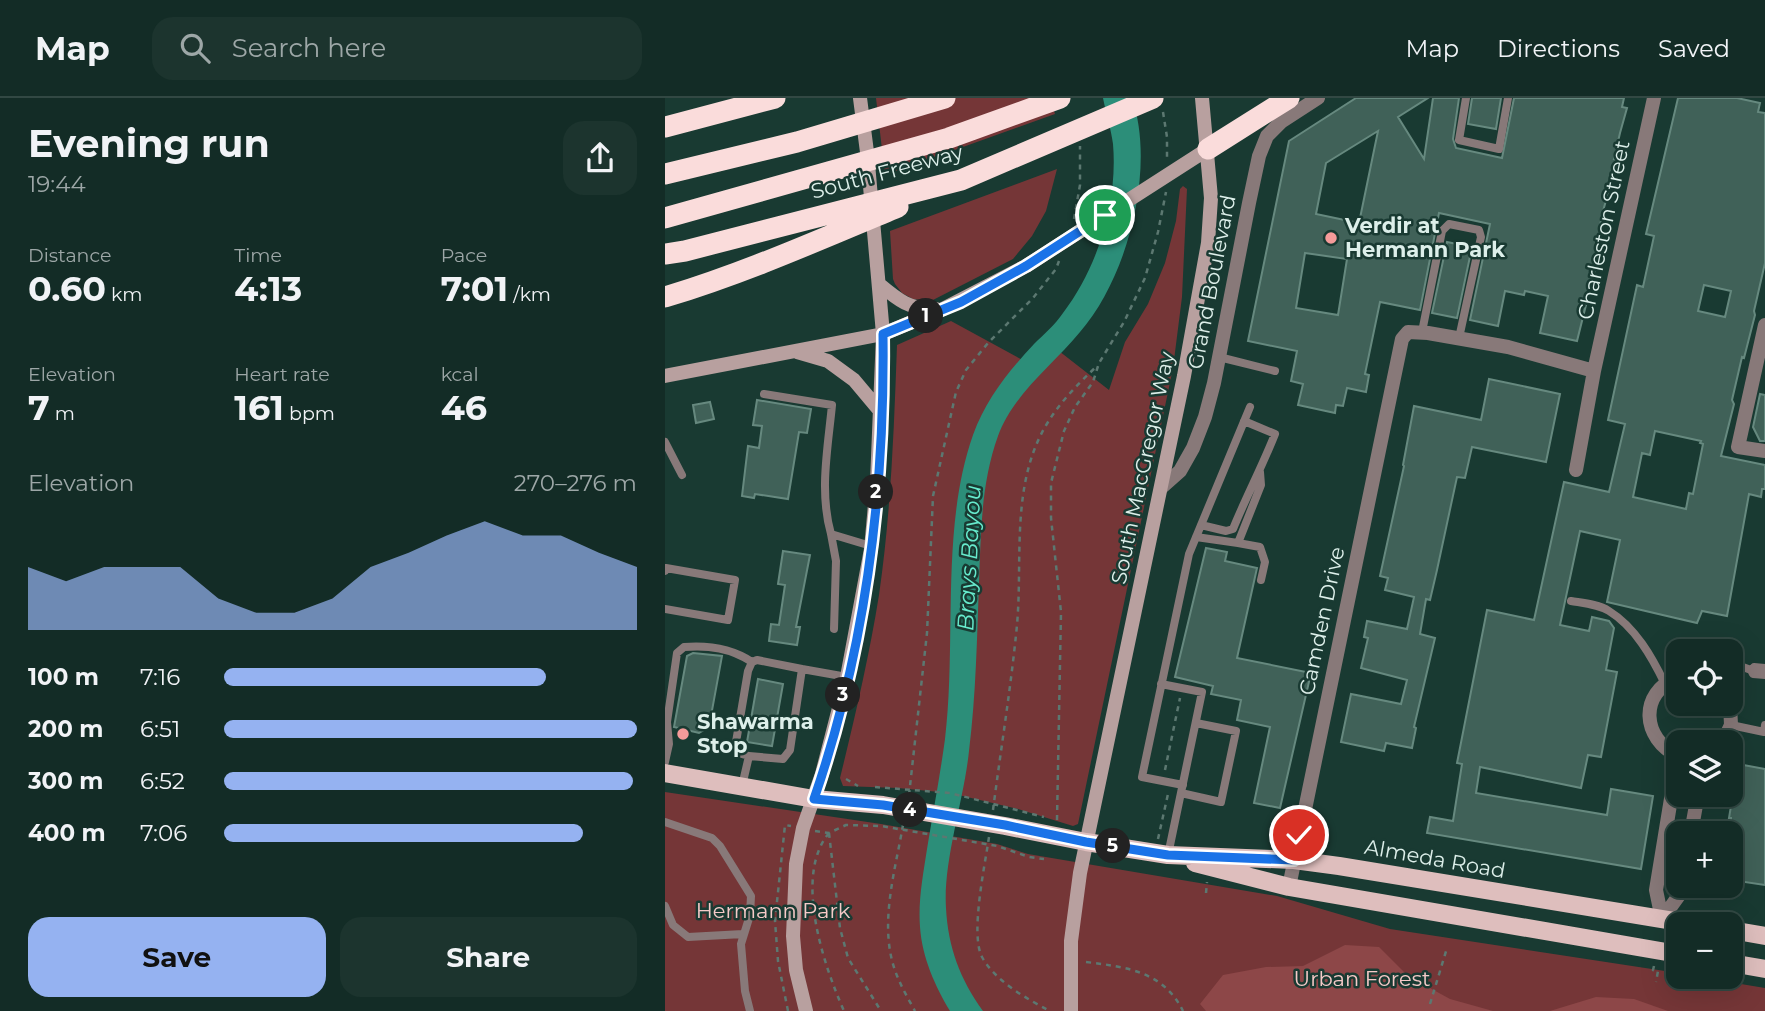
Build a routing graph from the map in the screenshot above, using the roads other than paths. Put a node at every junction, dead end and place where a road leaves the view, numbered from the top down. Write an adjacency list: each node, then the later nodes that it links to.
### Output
1 (775, 98): 12 (highway)
2 (860, 98): 18 (main road)
3 (945, 98): 14 (highway)
4 (1060, 98): 16 (highway)
5 (1289, 98): 13 (highway)
6 (1318, 98): 27 (street, Grand Boulevard)
7 (1466, 98): 8 (lane)
8 (1508, 98)
9 (1654, 98): 29 (street, Charleston Street)
10 (1157, 104): 15 (highway, South Freeway)
11 (1203, 105): 13 (main road, South MacGregor Way)
12 (665, 127)
13 (1208, 149): 20 (main road); 40 (main road, South MacGregor Way)
14 (665, 174)
15 (961, 180): 17 (highway, South Freeway); 19 (highway)
16 (665, 218)
17 (665, 254)
18 (879, 284): 20 (main road); 23 (main road)
19 (665, 297)
20 (943, 309): 23 (main road)
21 (1765, 325): 25 (street)
22 (1422, 332): 24 (street); 24 (lane); 76 (street, Camden Drive)
23 (883, 334): 26 (main road); 33 (main road)
24 (1459, 338): 29 (street)
25 (1763, 349): 36 (street)
26 (792, 351): 30 (main road); 33 (main road)
27 (1219, 357): 28 (lane); 40 (street, Grand Boulevard)
28 (1275, 371)
29 (1594, 371): 37 (street, Charleston Street)
30 (665, 376)
31 (764, 394): 42 (lane)
32 (1249, 407): 34 (lane)
33 (880, 411): 45 (main road)
34 (1244, 421): 38 (lane); 41 (lane)
35 (665, 442): 39 (lane)
36 (1765, 451)
37 (1576, 470)
38 (1260, 472): 41 (lane); 44 (lane)
39 (682, 475)
40 (1161, 487): 74 (main road, South MacGregor Way)
41 (1201, 525): 43 (lane)
42 (831, 534): 45 (lane); 50 (lane)
43 (1196, 537): 44 (lane); 58 (lane)
44 (1238, 543): 47 (lane)
45 (871, 546): 57 (main road)
46 (665, 571): 49 (lane)
47 (1261, 580)
48 (1571, 601): 59 (lane)
49 (665, 609)
50 (834, 629)
51 (752, 662): 54 (lane); 66 (lane); 67 (lane)
52 (1743, 667): 55 (lane)
53 (1765, 668): 55 (lane)
54 (801, 669): 57 (lane); 66 (lane)
55 (1751, 670): 56 (lane)
56 (1765, 675)
57 (848, 677): 71 (main road)
58 (1161, 684): 61 (lane); 70 (lane)
59 (1665, 684): 65 (street)
60 (1731, 716): 62 (street)
61 (1196, 723): 70 (lane); 70 (lane)
62 (1731, 725): 63 (street); 64 (lane)
63 (1729, 730)
64 (1765, 730)
65 (1666, 750)
66 (749, 756): 69 (lane)
67 (665, 761)
68 (665, 773): 69 (main road, Almeda Road)
69 (742, 786): 71 (main road, Almeda Road)
70 (1182, 789): 75 (lane)
71 (814, 799): 74 (main road, Almeda Road); 90 (main road)
72 (1670, 807): 80 (street)
73 (665, 822): 83 (lane)
74 (1086, 842): 75 (main road, Almeda Road); 91 (main road, South MacGregor Way)
75 (1168, 855): 76 (main road, Almeda Road); 77 (main road, Almeda Road)
76 (1294, 860): 77 (street, Camden Drive); 80 (main road, Almeda Road)
77 (1289, 887): 85 (main road, Almeda Road)
78 (1677, 898): 80 (street)
79 (665, 906): 83 (lane)
80 (1663, 919): 81 (main road, Almeda Road); 85 (main road)
81 (1666, 920)
82 (1743, 932): 84 (main road)
83 (743, 934): 89 (lane)
84 (1765, 936)
85 (1657, 951): 86 (main road, Almeda Road)
86 (1666, 952)
87 (1743, 965): 88 (main road)
88 (1765, 969)
89 (750, 1011)
90 (806, 1011)
91 (1071, 1011)

